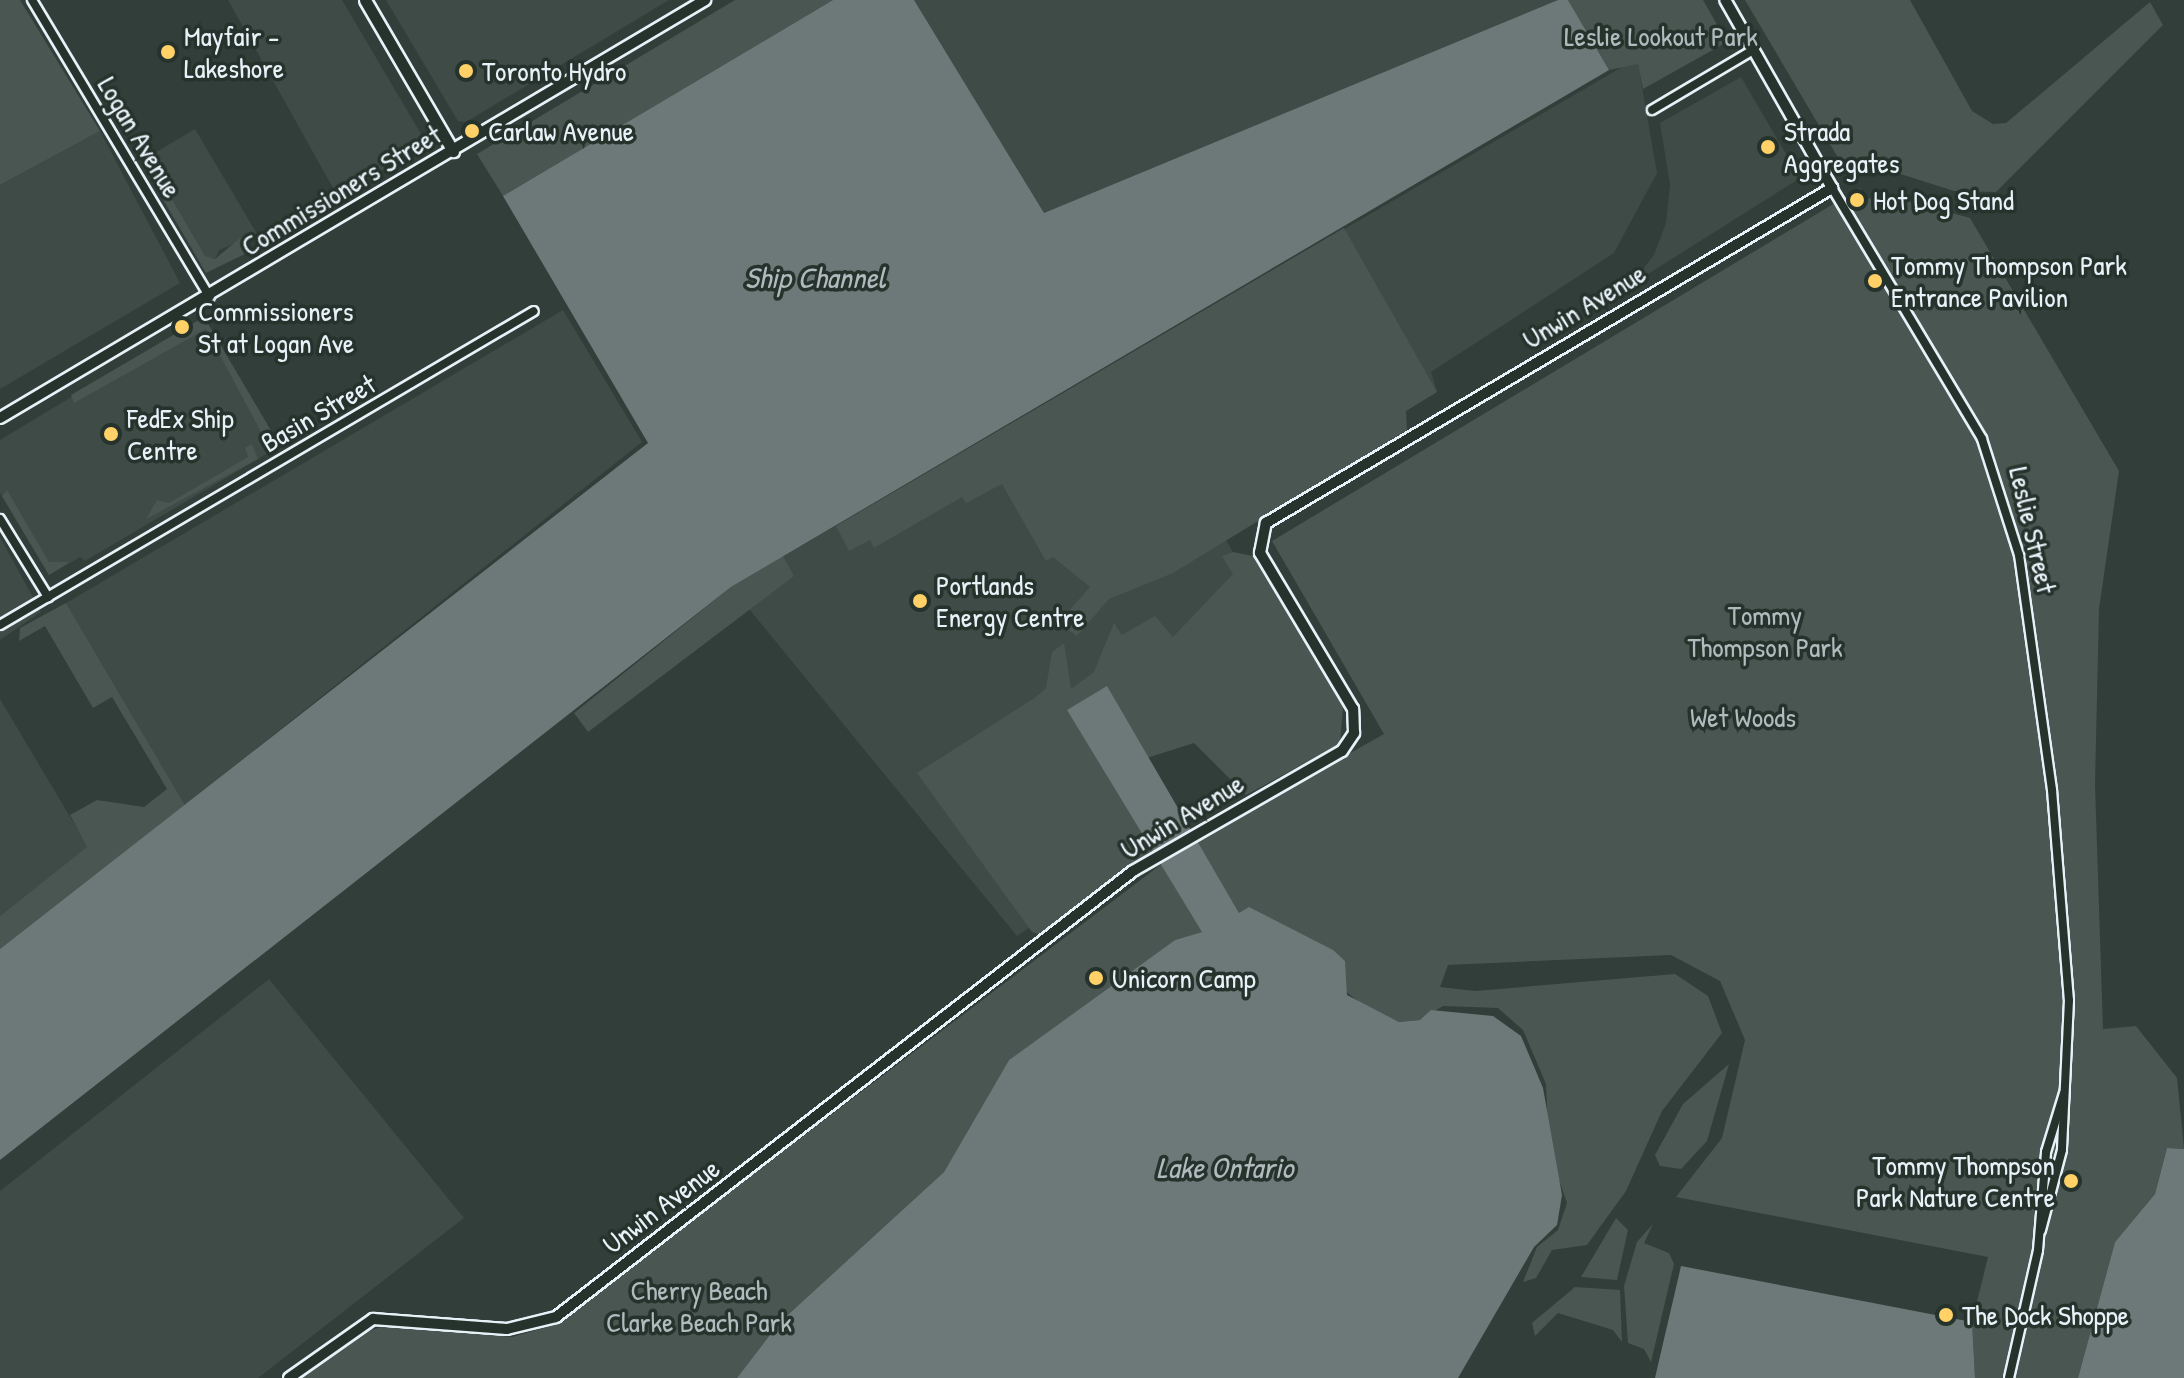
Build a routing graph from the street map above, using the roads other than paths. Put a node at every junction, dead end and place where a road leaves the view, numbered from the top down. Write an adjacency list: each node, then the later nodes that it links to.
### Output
1 (32, 0): 9 (street, Logan Avenue)
2 (365, 0): 7 (main road)
3 (705, 0): 7 (street, Commissioners Street)
4 (1725, 0): 5 (street, Leslie Street)
5 (1753, 50): 6 (street); 8 (street, Leslie Street)
6 (1652, 110)
7 (453, 151): 9 (street, Commissioners Street)
8 (1832, 188): 15 (street, Leslie Street); 17 (street, Unwin Avenue)
9 (211, 297): 11 (street, Commissioners Street)
10 (534, 311): 13 (street, Basin Street)
11 (0, 418)
12 (0, 519): 13 (street)
13 (48, 597): 14 (street, Basin Street)
14 (0, 625)
15 (2064, 1093): 16 (street, Leslie Street); 16 (street, Leslie Street)
16 (2041, 1230): 18 (street, Leslie Street)
17 (289, 1378)
18 (2009, 1378)

